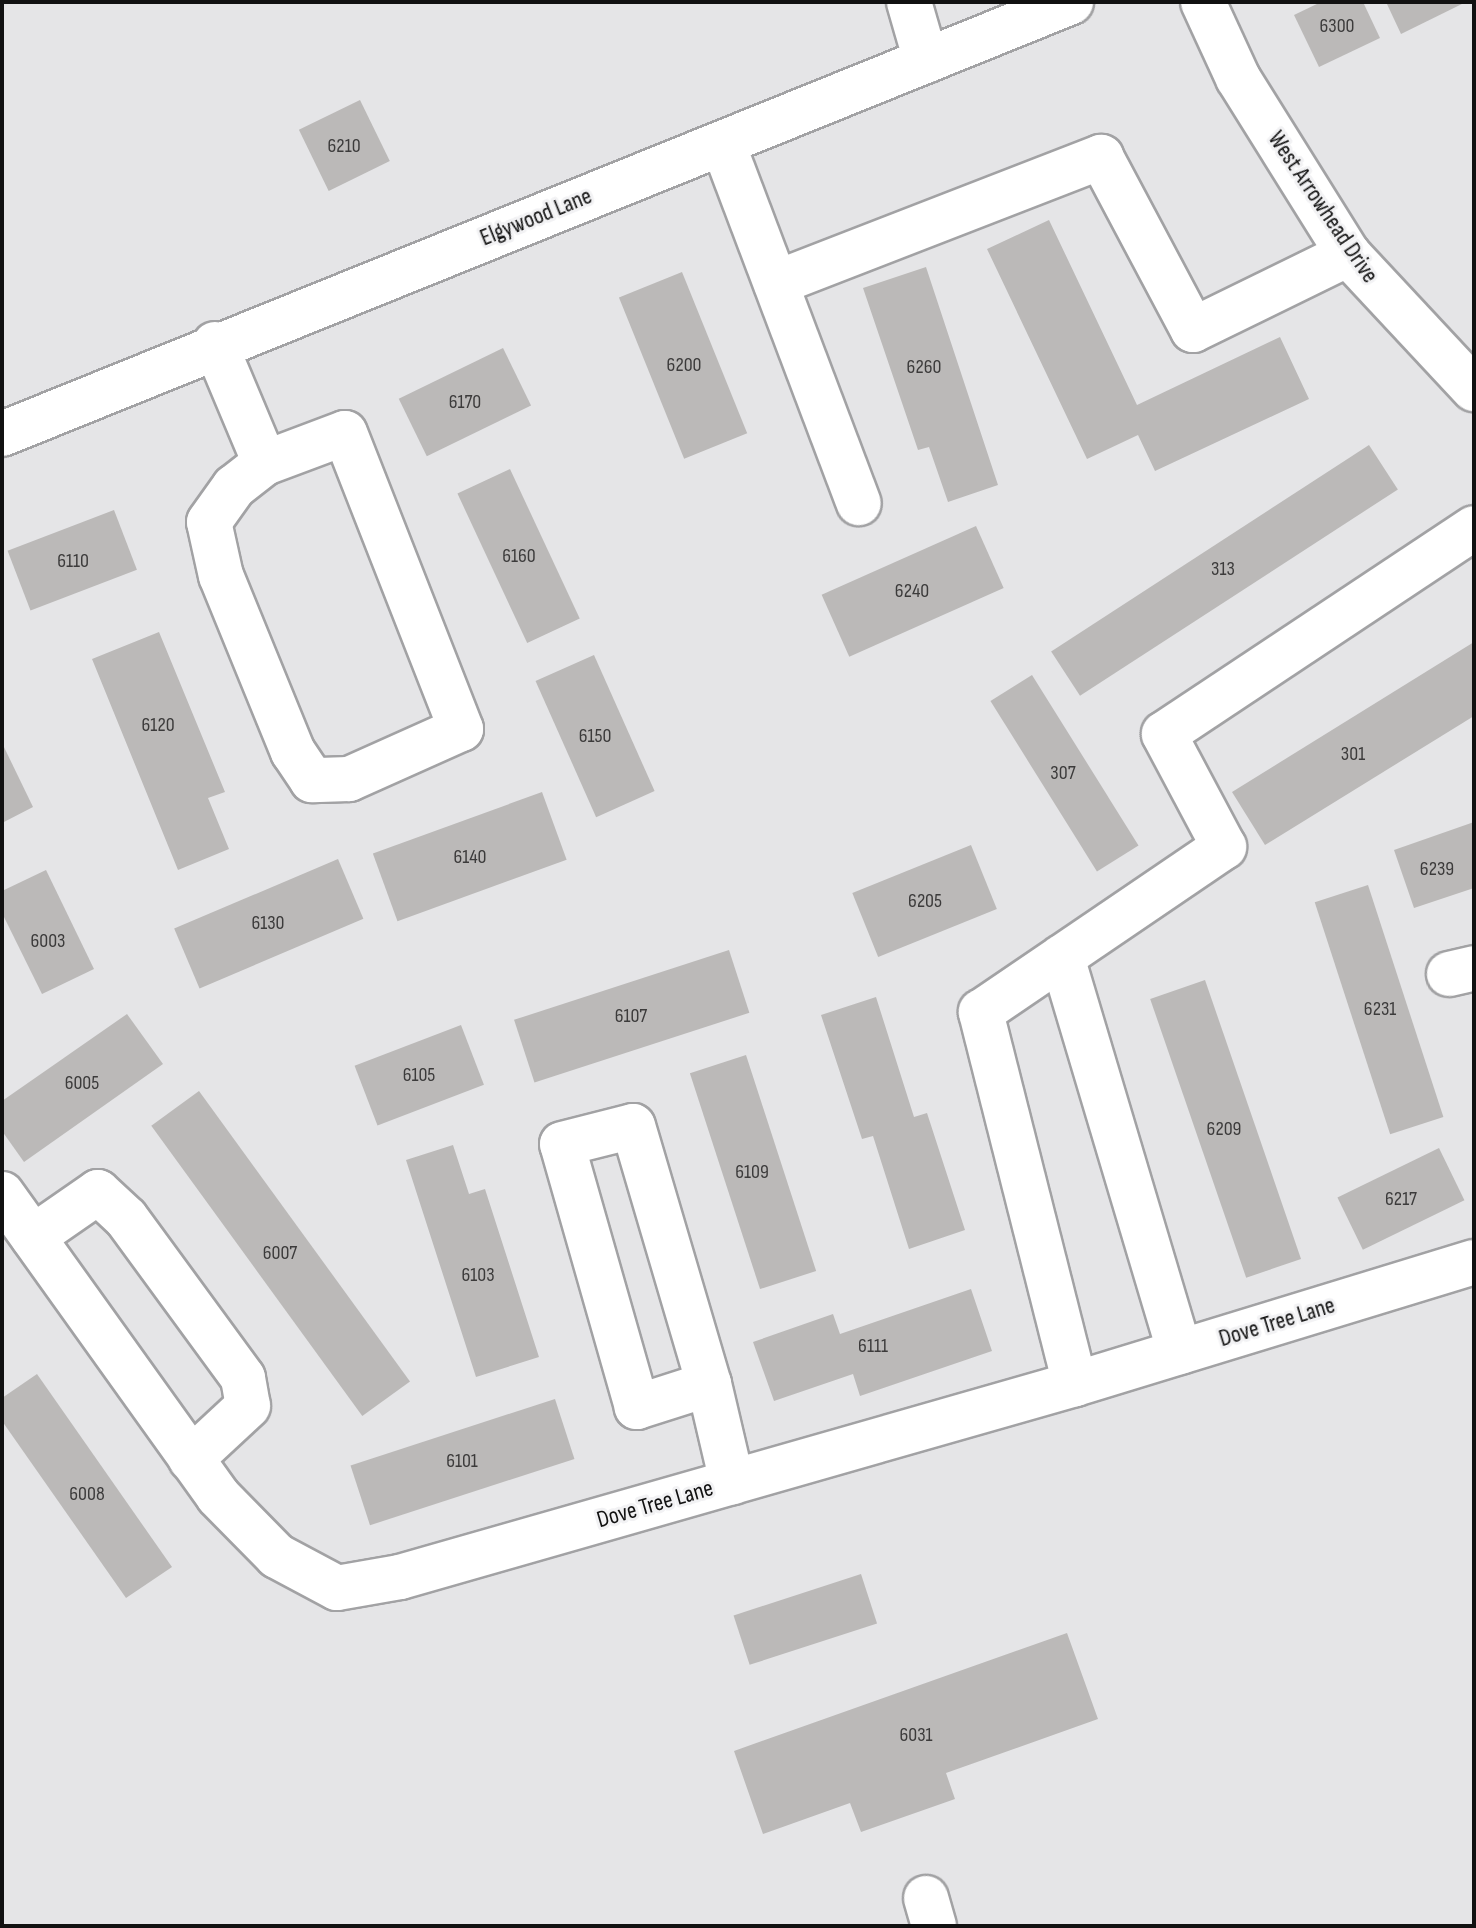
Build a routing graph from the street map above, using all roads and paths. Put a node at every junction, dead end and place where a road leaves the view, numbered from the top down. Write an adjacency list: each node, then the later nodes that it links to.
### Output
1 (909, 2): 4 (street)
2 (1071, 2): 4 (street, Elgywood Lane)
3 (1203, 2): 6 (street, West Arrowhead Drive)
4 (926, 61): 5 (street, Elgywood Lane)
5 (723, 144): 7 (street); 8 (street, Elgywood Lane)
6 (1348, 254): 7 (street); 9 (street, West Arrowhead Drive)
7 (776, 283): 12 (street)
8 (215, 344): 10 (street, Elgywood Lane); 11 (street)
9 (1474, 389)
10 (2, 434)
11 (265, 463): 11 (street)
12 (859, 503)
13 (1474, 528): 14 (street)
14 (1062, 957): 18 (street); 20 (street)
15 (2, 1194): 16 (street, Dove Tree Lane)
16 (33, 1237): 21 (street, Dove Tree Lane); 21 (street)
17 (1474, 1262): 18 (street, Dove Tree Lane)
18 (1180, 1352): 20 (street, Dove Tree Lane)
19 (709, 1384): 19 (street); 22 (street)
20 (1075, 1384): 22 (street, Dove Tree Lane)
21 (191, 1459): 22 (street, Dove Tree Lane)
22 (732, 1482)

